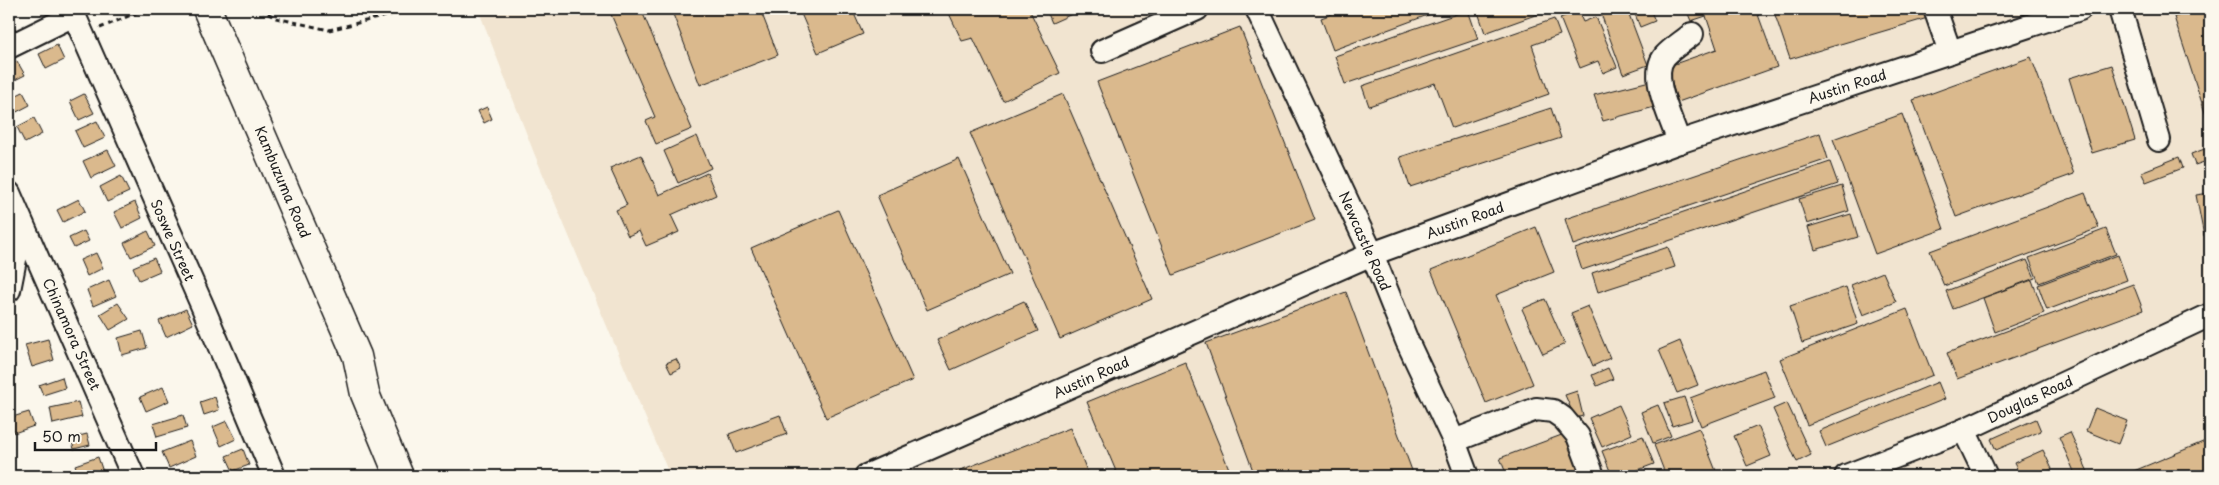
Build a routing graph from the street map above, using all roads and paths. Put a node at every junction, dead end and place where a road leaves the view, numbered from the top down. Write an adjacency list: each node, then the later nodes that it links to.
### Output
1 (145, 9): 10 (path)
2 (207, 9): 22 (main road, Kambuzuma Road)
3 (260, 9): 4 (path)
4 (414, 9)
5 (1197, 9): 13 (street)
6 (1257, 9): 19 (street, Newcastle Road)
7 (1935, 9): 14 (street)
8 (2080, 9): 14 (street, Austin Road)
9 (2120, 9): 15 (street)
10 (78, 19): 12 (street); 25 (street, Soswe Street)
11 (1692, 34): 16 (street)
12 (9, 47)
13 (1102, 51)
14 (1950, 52): 16 (street, Austin Road)
15 (2159, 140)
16 (1679, 142): 19 (street, Austin Road)
17 (9, 193): 18 (street, Chinamora Street)
18 (22, 224): 20 (street); 26 (street, Chinamora Street)
19 (1372, 254): 24 (street, Newcastle Road); 29 (street, Austin Road)
20 (9, 290)
21 (2210, 315): 23 (street, Douglas Road)
22 (357, 356): 27 (main road, Kambuzuma Road); 28 (main road, Kambuzuma Road)
23 (1964, 430): 32 (street, Douglas Road); 33 (street)
24 (1454, 441): 30 (street, Newcastle Road); 31 (street)
25 (272, 471)
26 (133, 476)
27 (399, 476)
28 (418, 476)
29 (866, 476)
30 (1467, 476)
31 (1593, 476)
32 (1846, 476)
33 (1986, 476)

